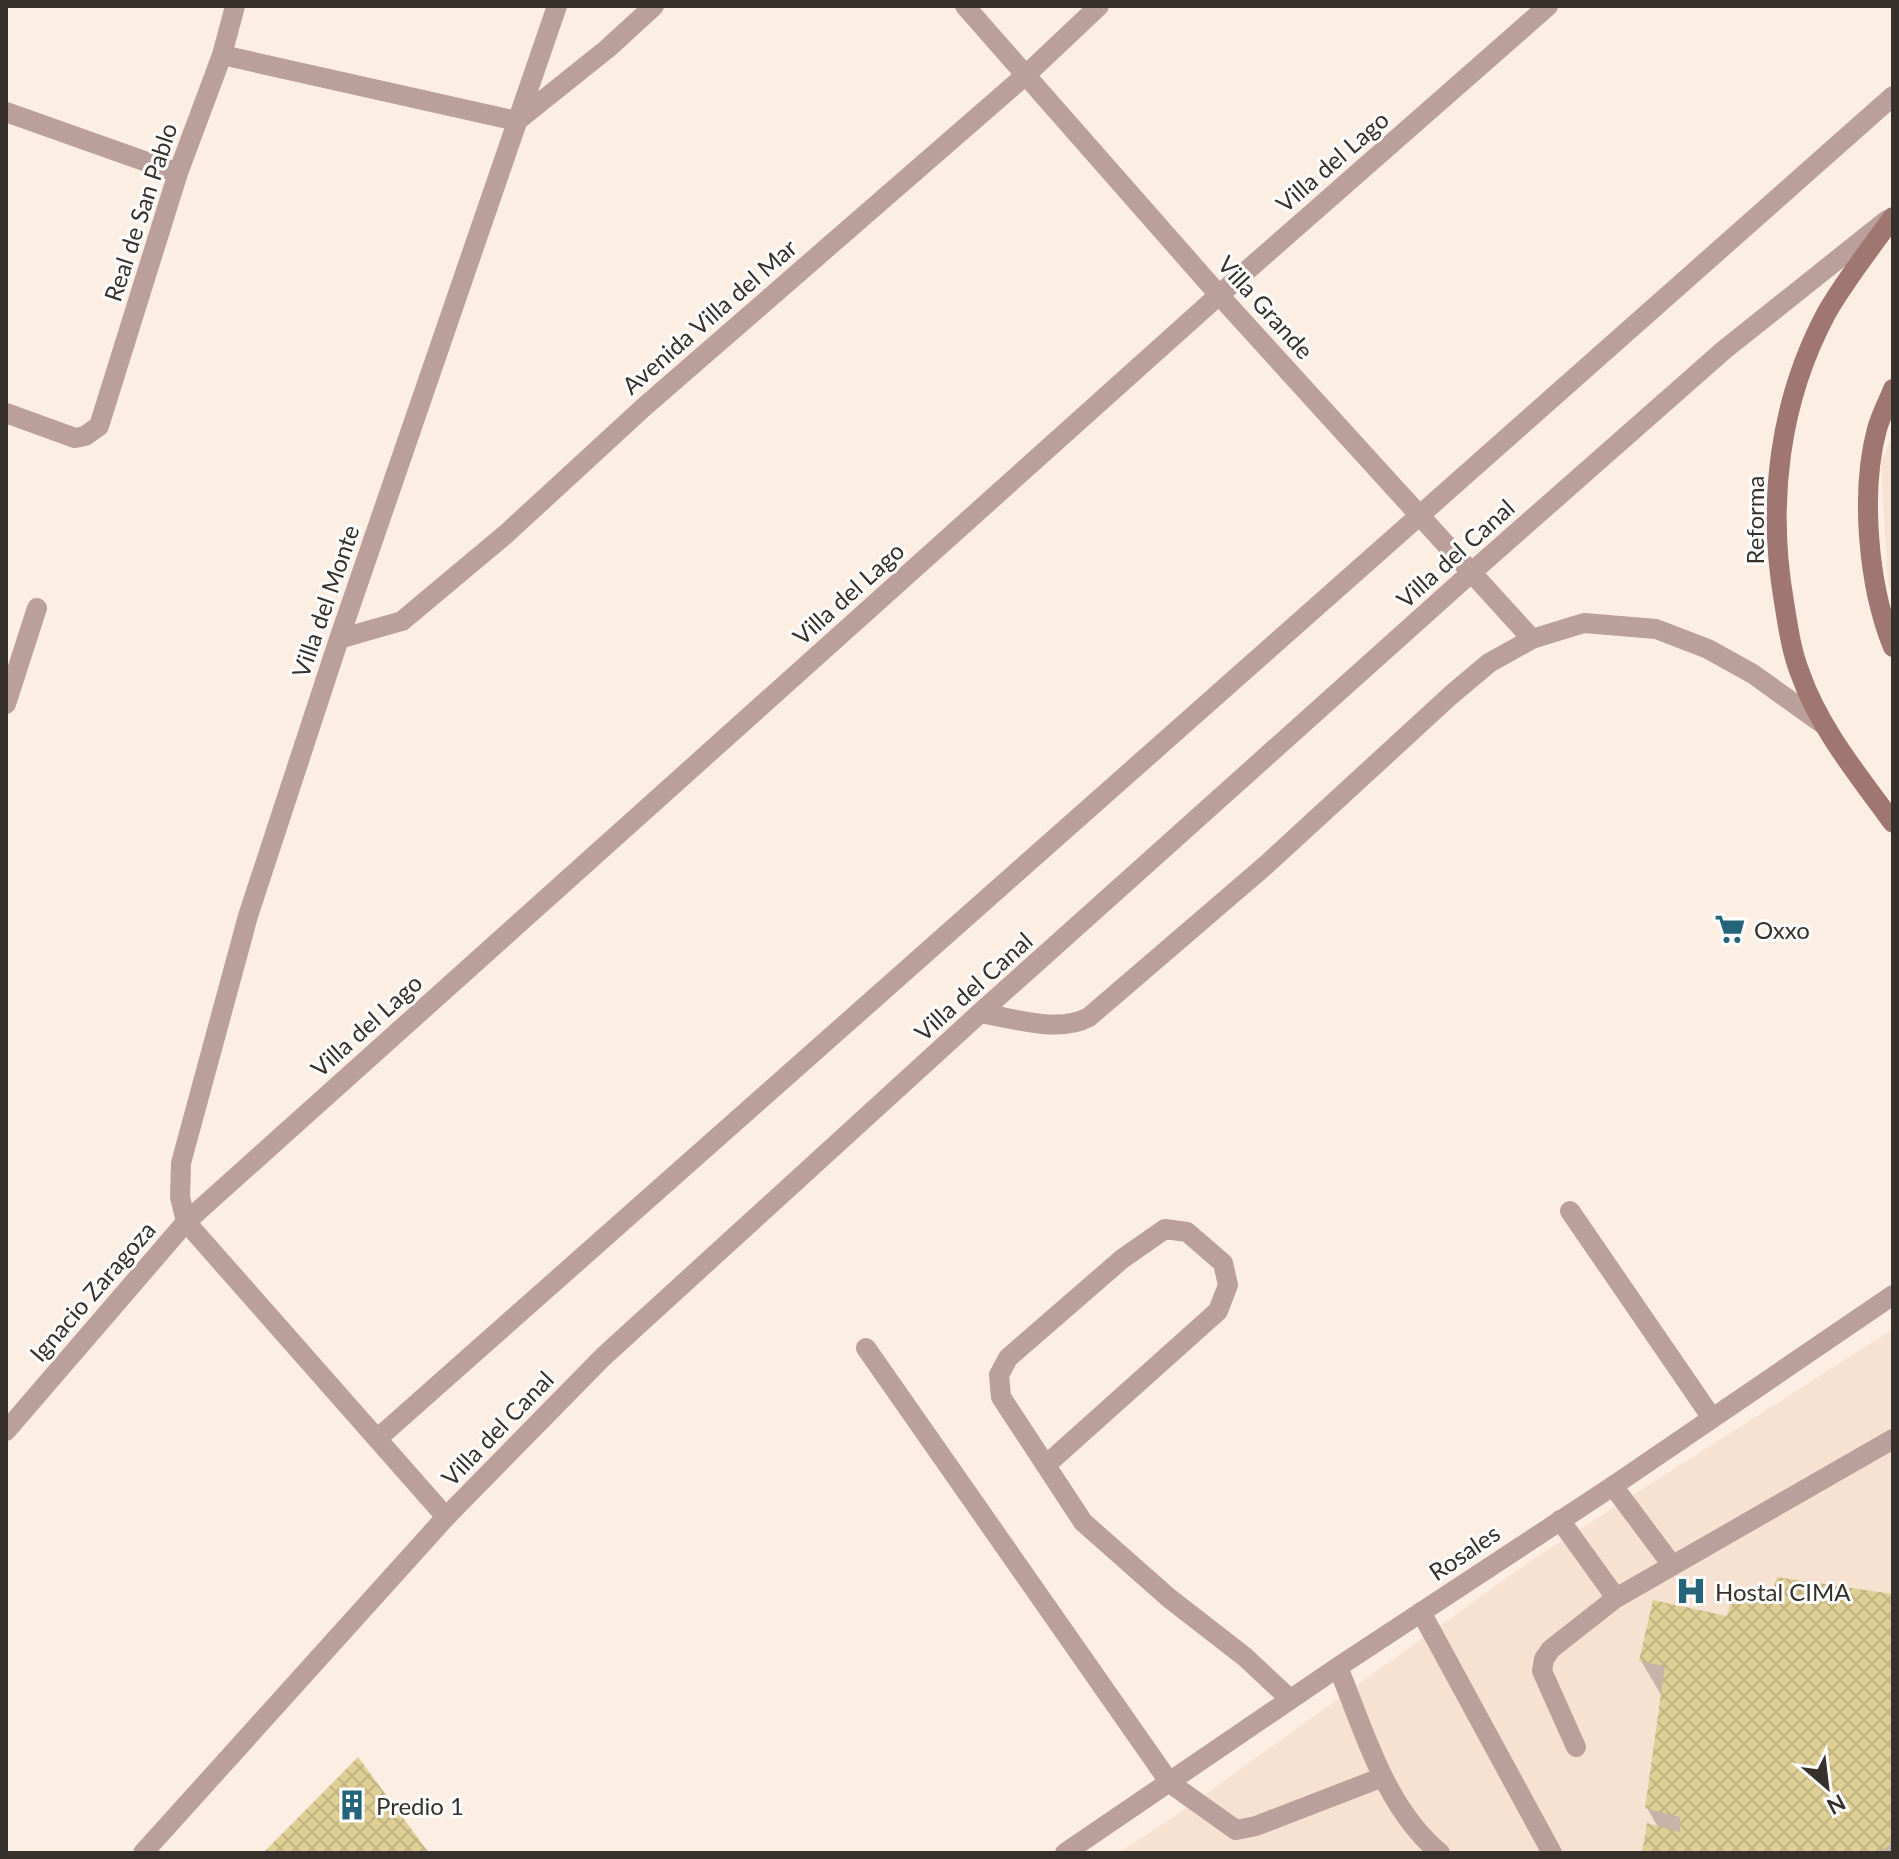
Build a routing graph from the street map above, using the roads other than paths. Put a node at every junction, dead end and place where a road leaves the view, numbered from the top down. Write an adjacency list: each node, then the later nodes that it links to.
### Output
1 (235, 6): 7 (street, Real de San Pablo)
2 (557, 6): 11 (street, Villa del Monte)
3 (654, 6): 11 (street)
4 (965, 6): 8 (street, Villa Grande)
5 (1099, 6): 8 (street, Avenida Villa del Mar)
6 (1548, 6): 14 (street, Villa del Lago)
7 (222, 55): 11 (street); 12 (street, Real de San Pablo)
8 (1027, 74): 14 (street, Villa Grande); 20 (street, Avenida Villa del Mar)
9 (1893, 96): 17 (street)
10 (6, 112): 12 (street)
11 (517, 121): 20 (street, Villa del Monte)
12 (178, 173): 16 (street, Real de San Pablo)
13 (1893, 216): 18 (street, Villa del Canal); 24 (main road, Reforma)
14 (1219, 295): 17 (street, Villa Grande); 28 (street, Villa del Lago)
15 (1893, 389): 22 (main road)
16 (6, 413)
17 (1419, 515): 18 (street, Villa Grande); 33 (street)
18 (1472, 572): 21 (street, Villa Grande); 26 (street, Villa del Canal)
19 (37, 608): 23 (street)
20 (339, 639): 28 (street, Villa del Monte)
21 (1532, 639): 24 (street); 26 (street)
22 (1893, 647)
23 (6, 704)
24 (1824, 725): 25 (main road, Reforma)
25 (1893, 823)
26 (980, 1013): 37 (street, Villa del Canal)
27 (1570, 1211): 31 (street)
28 (186, 1222): 32 (street, Ignacio Zaragoza); 33 (street)
29 (1893, 1295): 31 (street, Rosales)
30 (866, 1348): 46 (street)
31 (1712, 1418): 36 (street, Rosales)
32 (6, 1431)
33 (377, 1439): 37 (street)
34 (1893, 1439): 39 (street)
35 (1046, 1465): 35 (street); 43 (street)
36 (1613, 1486): 38 (street, Rosales); 39 (street)
37 (446, 1517): 47 (street, Villa del Canal)
38 (1560, 1520): 40 (street); 41 (street, Rosales)
39 (1672, 1565): 40 (street)
40 (1616, 1598): 44 (street)
41 (1421, 1612): 42 (street, Rosales); 50 (street)
42 (1338, 1667): 43 (street, Rosales); 45 (street)
43 (1290, 1699): 46 (street, Rosales)
44 (1576, 1747)
45 (1383, 1777): 46 (street); 49 (street)
46 (1170, 1783): 48 (street, Rosales)
47 (143, 1853)
48 (1065, 1853)
49 (1440, 1853)
50 (1552, 1853)

